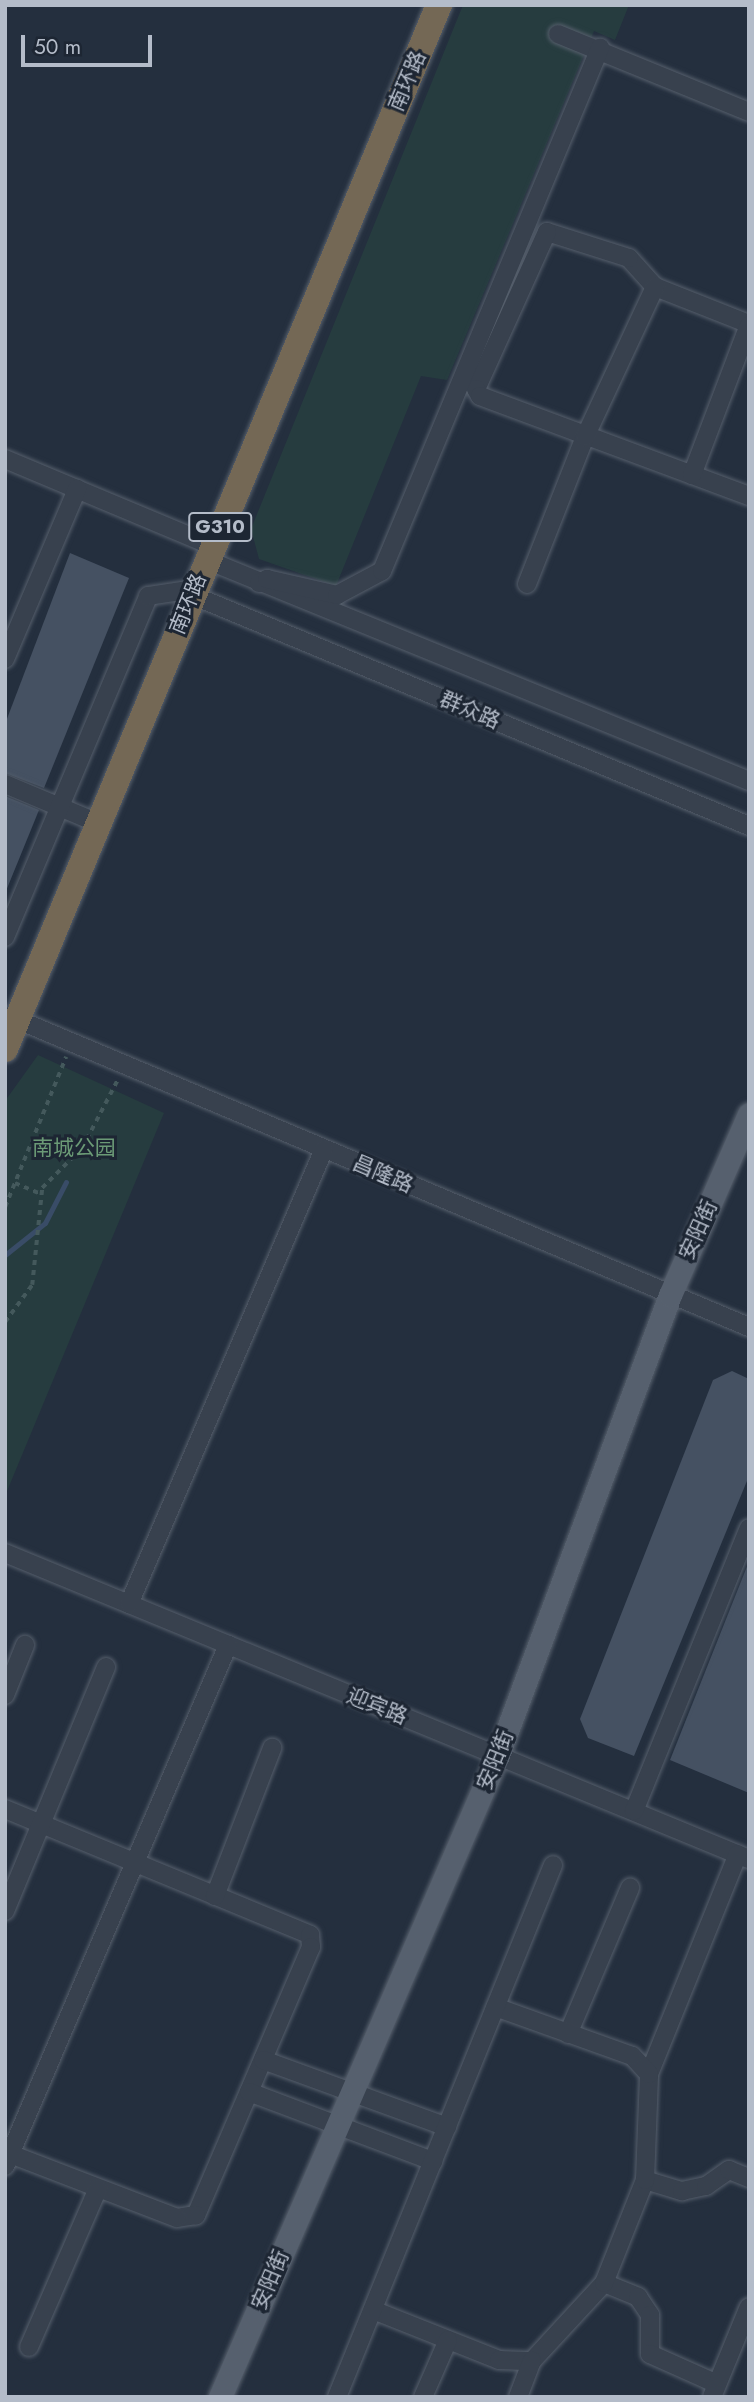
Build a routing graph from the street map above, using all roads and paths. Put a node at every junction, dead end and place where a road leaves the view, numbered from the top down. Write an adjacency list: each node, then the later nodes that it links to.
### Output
1 (439, 5): 12 (highway, 南环路 / G310)
2 (558, 34): 3 (street)
3 (600, 48): 4 (street); 13 (street)
4 (749, 112)
5 (655, 287): 6 (street); 7 (street); 7 (street)
6 (749, 325): 9 (street)
7 (585, 437): 9 (street); 14 (street)
8 (5, 458): 10 (street, 群众路)
9 (692, 475): 11 (street)
10 (77, 489): 12 (street, 群众路); 16 (street)
11 (749, 496)
12 (209, 553): 13 (street, 群众路); 15 (highway, 南环路 / G310)
13 (259, 583): 17 (street, 群众路)
14 (527, 584)
15 (193, 592): 19 (street); 20 (highway, 南环路 / G310); 21 (street, 群众路)
16 (5, 659)
17 (749, 781)
18 (5, 783): 19 (street)
19 (60, 807): 20 (street); 22 (street)
20 (98, 823): 23 (highway, 南环路 / G310)
21 (749, 826)
22 (5, 937)
23 (11, 1017): 24 (street, 昌隆路); 25 (highway, 南环路 / G310)
24 (72, 1042): 26 (street, 昌隆路); 29 (path)
25 (5, 1049)
26 (124, 1064): 28 (street, 昌隆路); 30 (path)
27 (749, 1114): 32 (main road, 安阳街)
28 (324, 1149): 32 (street, 昌隆路); 37 (street)
29 (15, 1183): 30 (path); 31 (path)
30 (41, 1195): 33 (path)
31 (5, 1207)
32 (670, 1295): 34 (street, 昌隆路); 43 (main road, 安阳街)
33 (5, 1322)
34 (749, 1327)
35 (749, 1528): 45 (street)
36 (5, 1553): 37 (street, 迎宾路)
37 (129, 1604): 39 (street, 迎宾路)
38 (25, 1645): 41 (street)
39 (228, 1645): 43 (street, 迎宾路); 48 (street)
40 (106, 1667): 46 (street)
41 (5, 1695)
42 (272, 1748): 51 (street)
43 (498, 1755): 45 (street, 迎宾路); 58 (main road, 安阳街)
44 (5, 1809): 46 (street)
45 (634, 1811): 47 (street, 迎宾路)
46 (40, 1823): 48 (street); 52 (street)
47 (743, 1856): 56 (street)
48 (131, 1861): 51 (street); 61 (street)
49 (553, 1865): 53 (street)
50 (630, 1888): 54 (street)
51 (215, 1896): 55 (street)
52 (5, 1911)
53 (495, 2007): 54 (street); 60 (street)
54 (568, 2034): 56 (street)
55 (263, 2060): 57 (street); 58 (street)
56 (649, 2074): 64 (street)
57 (249, 2092): 59 (street); 65 (street)
58 (352, 2092): 59 (main road, 安阳街); 60 (street)
59 (338, 2124): 62 (street); 73 (main road, 安阳街)
60 (447, 2127): 62 (street)
61 (7, 2157): 65 (street)
62 (433, 2161): 68 (street)
63 (749, 2178): 64 (street)
64 (645, 2180): 66 (street)
65 (98, 2188): 70 (street)
66 (604, 2283): 71 (street); 72 (street)
67 (749, 2307): 72 (street)
68 (373, 2310): 69 (street); 74 (street)
69 (448, 2340): 71 (street); 75 (street)
70 (29, 2347)
71 (532, 2361): 76 (street)
72 (714, 2390)
73 (220, 2397)
74 (337, 2397)
75 (423, 2397)
76 (518, 2397)

